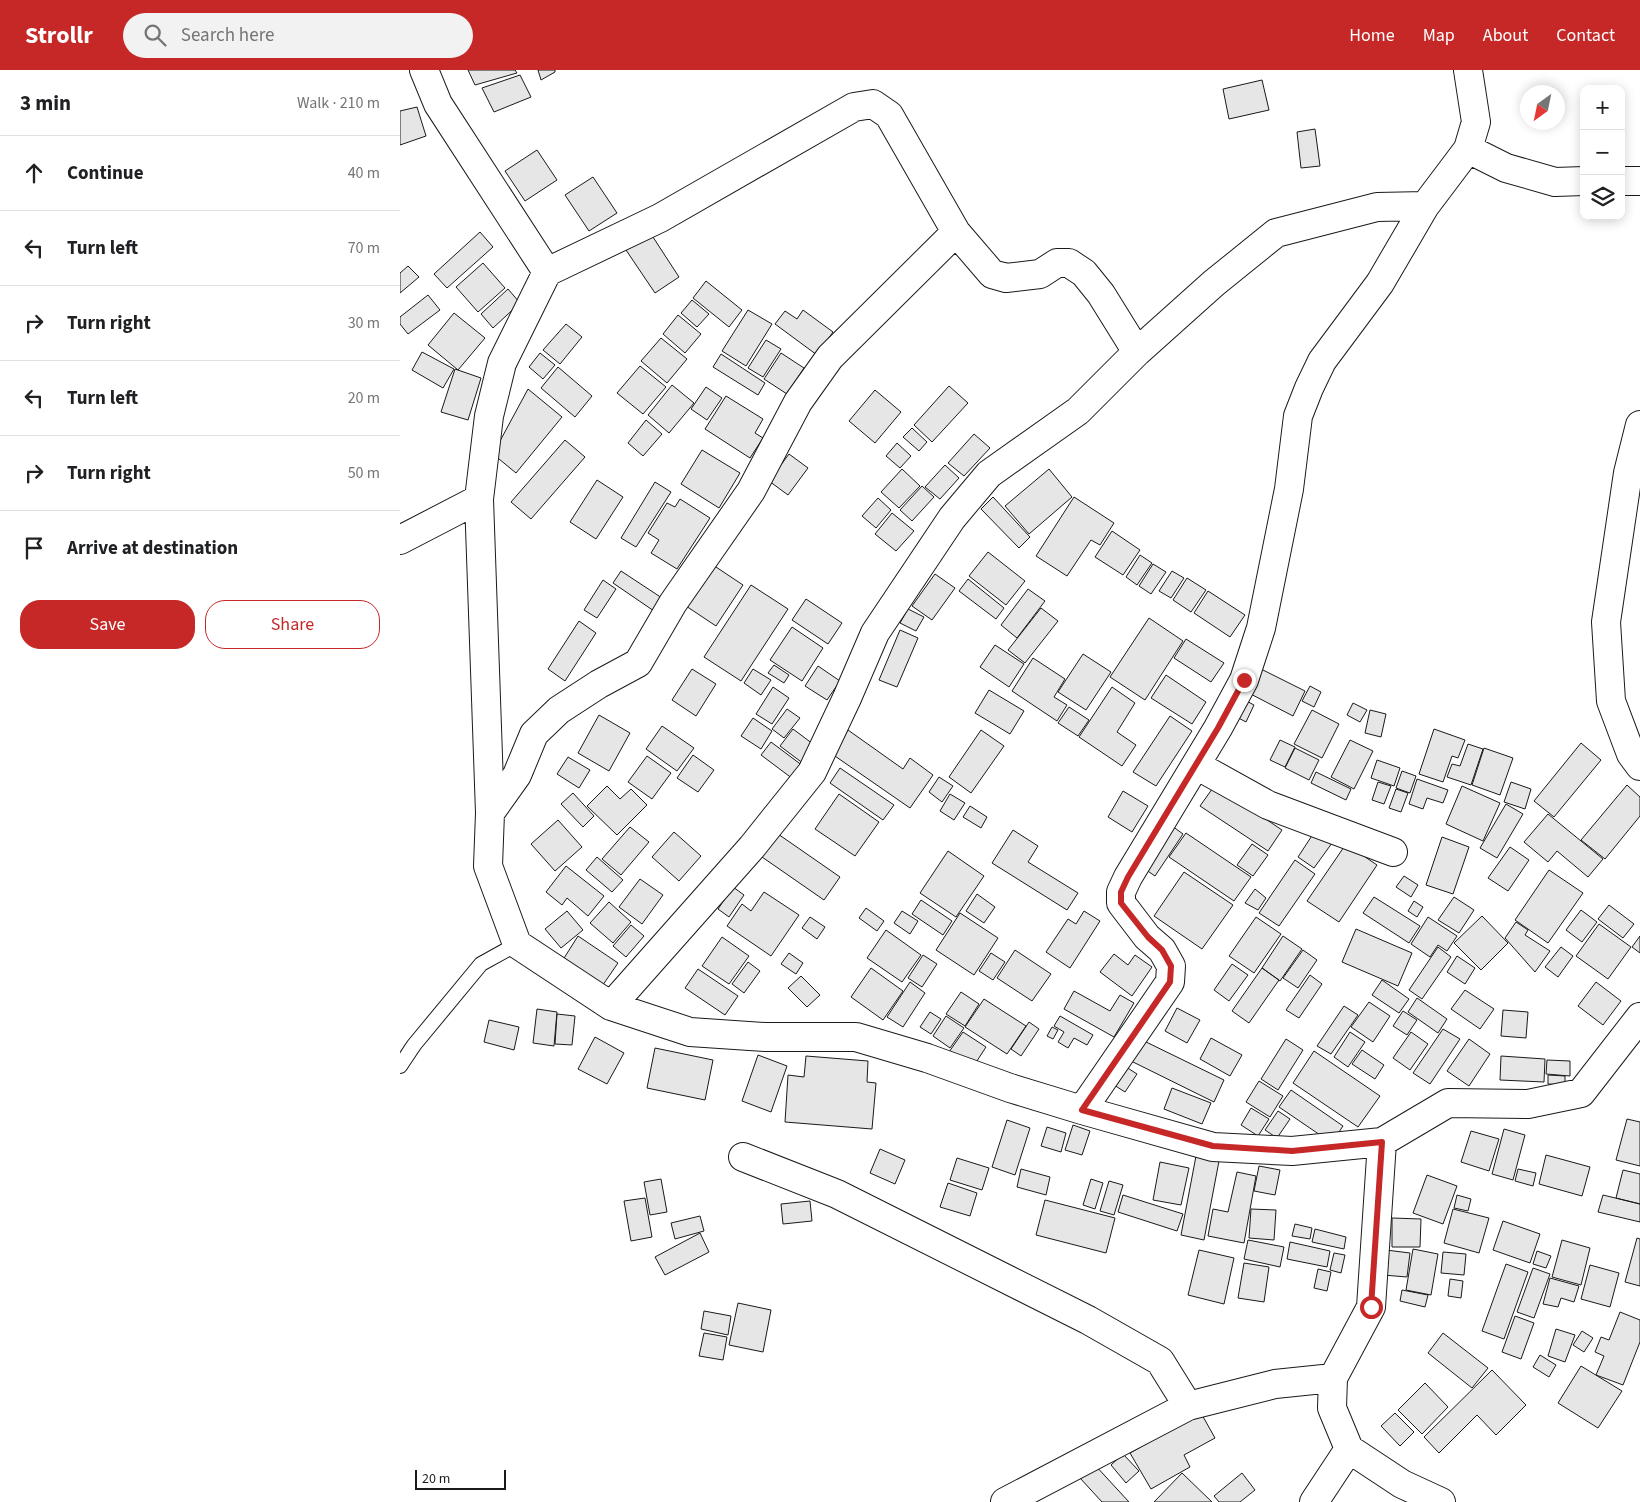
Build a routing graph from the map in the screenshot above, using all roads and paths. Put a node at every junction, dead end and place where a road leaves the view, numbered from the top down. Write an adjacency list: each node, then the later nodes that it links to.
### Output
1 (424, 70): 9 (street)
2 (1468, 70): 3 (street)
3 (1468, 149): 4 (street); 7 (street)
4 (1580, 181)
5 (1625, 181): 6 (street)
6 (1640, 181)
7 (1425, 206): 10 (street); 14 (street)
8 (956, 232): 9 (street); 10 (street); 16 (street)
9 (547, 272): 12 (street)
10 (1137, 352): 19 (street)
11 (1640, 425): 15 (street)
12 (479, 499): 13 (street); 16 (street)
13 (400, 540)
14 (1196, 765): 17 (street); 22 (street)
15 (1640, 766)
16 (490, 813): 18 (street)
17 (1393, 852)
18 (517, 944): 19 (street); 21 (lane)
19 (611, 1006): 22 (street)
20 (1640, 1017): 23 (street)
21 (400, 1066)
22 (1082, 1110): 23 (street)
23 (1382, 1142): 25 (street)
24 (744, 1158): 26 (street)
25 (1333, 1378): 26 (street); 27 (street)
26 (1188, 1406): 28 (street)
27 (1349, 1449): 29 (street); 30 (street)
28 (1005, 1502)
29 (1314, 1502)
30 (1441, 1502)

